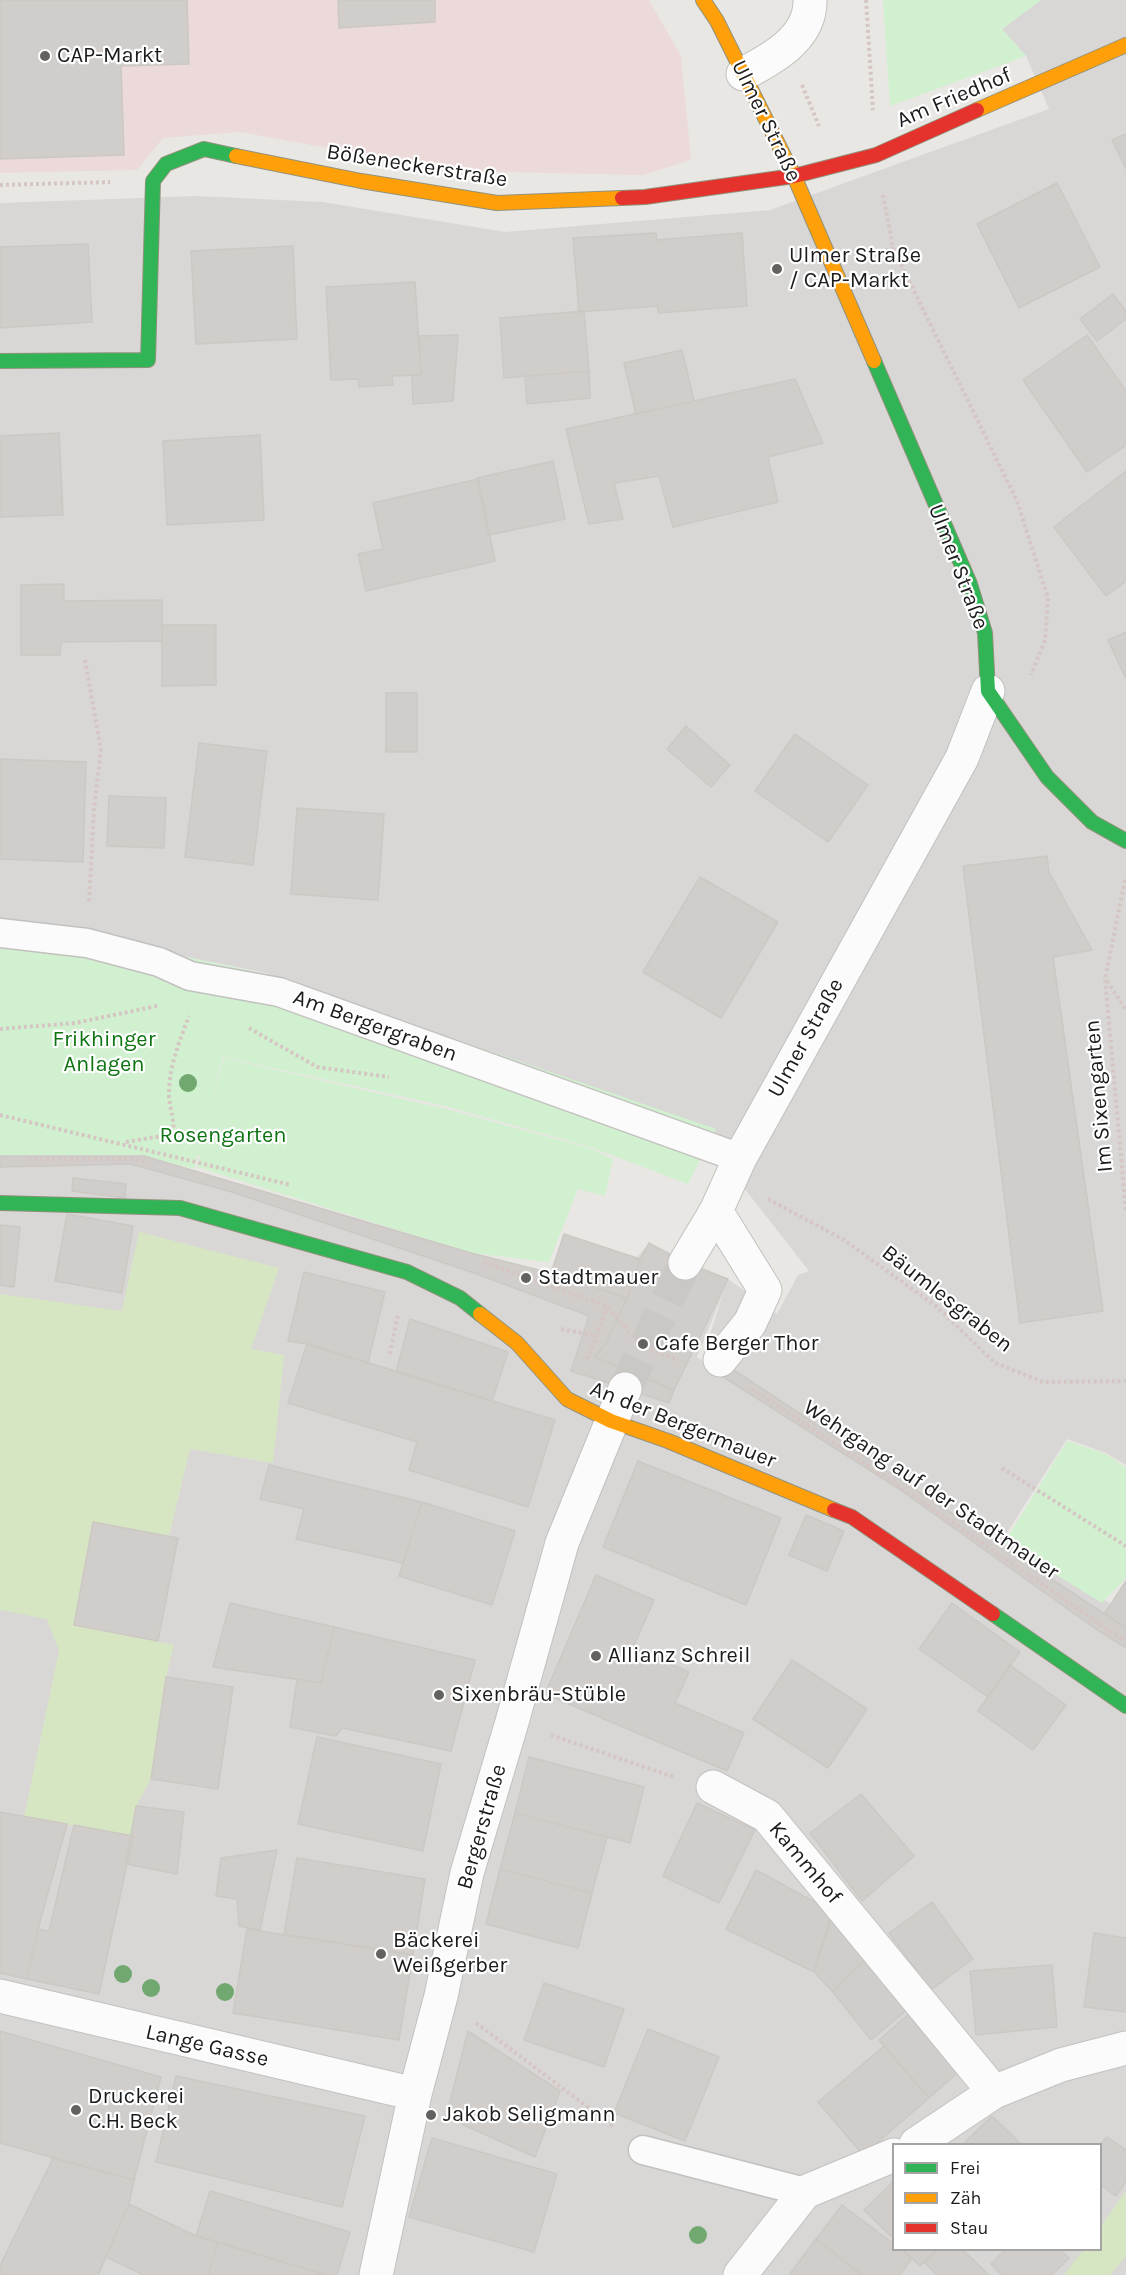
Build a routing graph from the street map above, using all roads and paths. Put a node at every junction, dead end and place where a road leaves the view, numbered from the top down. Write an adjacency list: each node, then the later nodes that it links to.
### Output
1 (703, 0): 6 (street, Ulmer Straße)
2 (810, 0): 5 (street)
3 (866, 0): 8 (path)
4 (1126, 45): 8 (street, Am Friedhof)
5 (785, 48): 6 (street); 7 (path)
6 (742, 74): 9 (street, Ulmer Straße)
7 (821, 129)
8 (876, 155): 9 (street, Am Friedhof); 15 (path)
9 (795, 176): 10 (street, Bößeneckerstraße); 14 (street, Ulmer Straße)
10 (153, 181): 11 (path); 12 (street)
11 (0, 185)
12 (0, 361)
13 (85, 660): 19 (path)
14 (988, 692): 15 (street); 29 (street, Ulmer Straße)
15 (1009, 724): 16 (street)
16 (1126, 841)
17 (1126, 876): 20 (path, Im Sixengarten)
18 (0, 933): 19 (lane, Am Bergergraben)
19 (87, 943): 29 (lane, Am Bergergraben)
20 (1105, 979): 23 (path, Im Sixengarten); 33 (path, Im Sixengarten)
21 (163, 1005): 25 (path)
22 (192, 1009): 28 (path)
23 (1126, 1010)
24 (246, 1027): 26 (path)
25 (0, 1029)
26 (395, 1077)
27 (0, 1115): 28 (path)
28 (123, 1143): 30 (path)
29 (735, 1168): 32 (street); 36 (path, Bäumlesgraben)
30 (291, 1185)
31 (0, 1203): 39 (street, An der Bergermauer)
32 (716, 1211): 34 (street); 35 (street)
33 (1126, 1211)
34 (685, 1263)
35 (720, 1360)
36 (1126, 1381)
37 (747, 1385): 42 (path, Wehrgang auf der Stadtmauer)
38 (625, 1389): 39 (street, Bergerstraße)
39 (611, 1421): 43 (street, An der Bergermauer); 44 (street, Bergerstraße)
40 (1002, 1468): 41 (path)
41 (1126, 1546)
42 (1126, 1642)
43 (1126, 1706)
44 (512, 1722): 45 (path); 47 (street, Bergerstraße)
45 (713, 1787): 49 (street, Kammhof)
46 (0, 1996): 50 (street, Lange Gasse)
47 (441, 1996): 50 (street, Bergerstraße); 52 (path)
48 (1126, 2048): 49 (street)
49 (994, 2092): 51 (street)
50 (415, 2094): 55 (street, Bergerstraße)
51 (919, 2143)
52 (643, 2150): 54 (lane)
53 (892, 2156): 54 (street)
54 (805, 2192): 56 (street)
55 (376, 2275)
56 (740, 2275)

